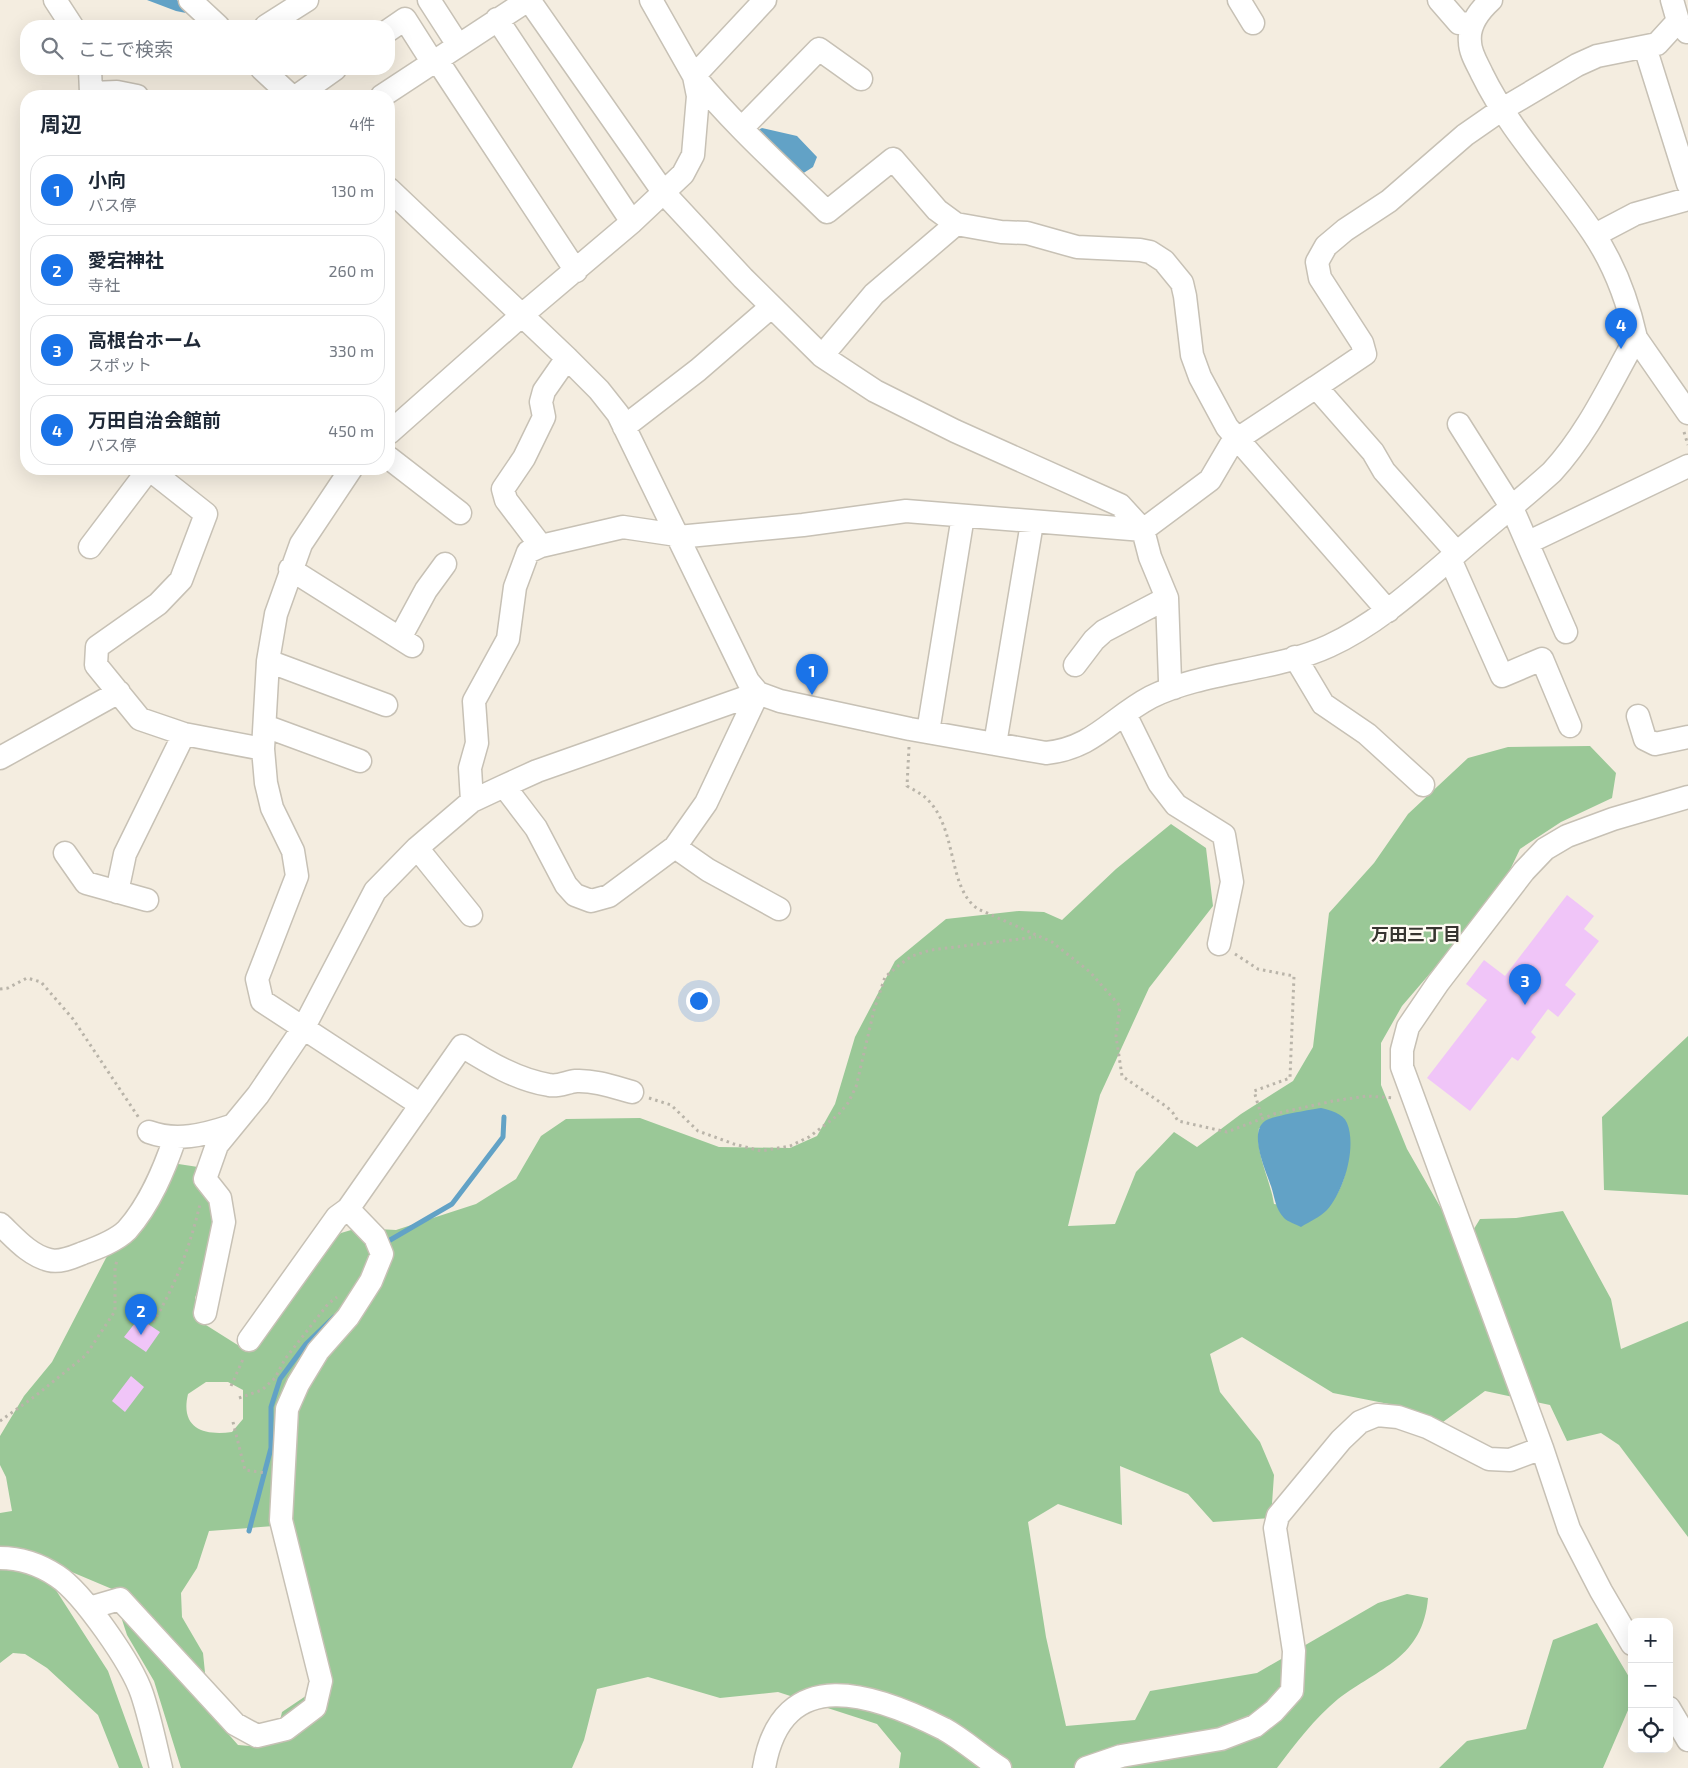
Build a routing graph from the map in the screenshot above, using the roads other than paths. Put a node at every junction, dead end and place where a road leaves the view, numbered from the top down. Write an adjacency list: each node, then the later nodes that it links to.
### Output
1 (55, 0): 13 (street)
2 (190, 0): 14 (street)
3 (308, 0): 15 (street)
4 (429, 0): 19 (street)
5 (528, 0): 12 (street); 34 (street)
6 (651, 0): 25 (street)
7 (765, 0): 25 (street)
8 (1240, 0): 16 (street)
9 (1439, 0): 17 (street)
10 (1491, 0): 17 (street)
11 (1680, 18): 20 (street)
12 (497, 19): 19 (street); 37 (street)
13 (68, 20)
14 (212, 20)
15 (276, 20)
16 (1253, 23)
17 (1472, 24): 31 (street)
18 (395, 26): 21 (street)
19 (458, 45): 21 (street)
20 (1645, 47): 31 (street); 33 (street)
21 (435, 61): 30 (street); 40 (street)
22 (90, 75): 27 (street)
23 (268, 75): 28 (street)
24 (326, 75): 29 (street)
25 (694, 76): 32 (street); 34 (street)
26 (861, 79): 32 (street)
27 (91, 90)
28 (285, 90)
29 (305, 90)
30 (391, 90)
31 (1501, 110): 39 (street); 46 (street)
32 (742, 128): 38 (street)
33 (1688, 184)
34 (664, 193): 37 (street); 41 (street)
35 (395, 195): 42 (street)
36 (1688, 199): 39 (street)
37 (632, 222): 40 (street)
38 (956, 224): 44 (street); 51 (street)
39 (1594, 235): 43 (street)
40 (576, 271): 42 (street)
41 (772, 306): 44 (street); 50 (street)
42 (522, 315): 45 (street); 49 (street)
43 (1636, 338): 47 (street); 57 (street)
44 (822, 356): 61 (street)
45 (567, 358): 50 (street); 64 (street)
46 (1316, 387): 51 (street); 66 (street)
47 (1688, 413)
48 (1459, 424): 57 (street)
49 (395, 427)
50 (624, 427): 62 (street)
51 (1236, 440): 61 (street); 70 (street)
52 (395, 463): 58 (street)
53 (1688, 466): 63 (street)
54 (144, 475): 65 (street)
55 (157, 475): 76 (street)
56 (347, 475): 68 (street)
57 (1512, 508): 63 (street); 66 (street)
58 (460, 513)
59 (963, 516): 60 (street); 62 (street); 83 (street)
60 (1032, 523): 61 (street); 86 (street)
61 (1143, 530): 69 (street)
62 (678, 536): 64 (street); 77 (street)
63 (1529, 542): 71 (street)
64 (541, 546): 93 (street)
65 (90, 547)
66 (1453, 556): 70 (street); 82 (street)
67 (445, 564): 68 (street)
68 (290, 569): 73 (street)
69 (1167, 598): 74 (street); 75 (street)
70 (1388, 611): 72 (street)
71 (1566, 632)
72 (1295, 657): 75 (street); 90 (street)
73 (268, 661): 78 (street); 81 (street)
74 (1074, 665)
75 (1174, 688): 79 (street)
76 (119, 692): 84 (street); 88 (street)
77 (758, 693): 83 (street); 91 (street); 94 (street)
78 (386, 705)
79 (1125, 714): 86 (street); 101 (street)
80 (1638, 716): 85 (street)
81 (265, 726): 87 (street); 89 (street)
82 (1570, 726)
83 (919, 730): 86 (street)
84 (184, 734): 87 (street); 97 (street)
85 (1688, 737)
86 (995, 744)
87 (263, 749): 102 (street)
88 (0, 758)
89 (360, 761)
90 (1423, 785)
91 (504, 786): 93 (street); 94 (street)
92 (1688, 797): 112 (street)
93 (472, 801): 95 (street)
94 (675, 847): 99 (street)
95 (417, 848): 100 (street); 102 (street)
96 (65, 853): 97 (street)
97 (117, 892): 98 (street)
98 (147, 900)
99 (780, 909)
100 (471, 915)
101 (1219, 944)
102 (304, 1028): 104 (street); 105 (street)
103 (632, 1092): 104 (street)
104 (421, 1105): 108 (street)
105 (231, 1126): 107 (street); 110 (street)
106 (149, 1132): 107 (street)
107 (175, 1138): 109 (street)
108 (348, 1209): 111 (street); 114 (street)
109 (0, 1224)
110 (205, 1313)
111 (250, 1340)
112 (1542, 1448): 115 (street); 118 (street)
113 (0, 1558): 114 (street)
114 (88, 1608): 119 (street)
115 (1628, 1637)
116 (1673, 1715): 117 (street)
117 (1688, 1740)
118 (1117, 1762): 122 (street)
119 (161, 1768)
120 (764, 1768): 121 (street)
121 (1000, 1768)
122 (1086, 1768)

